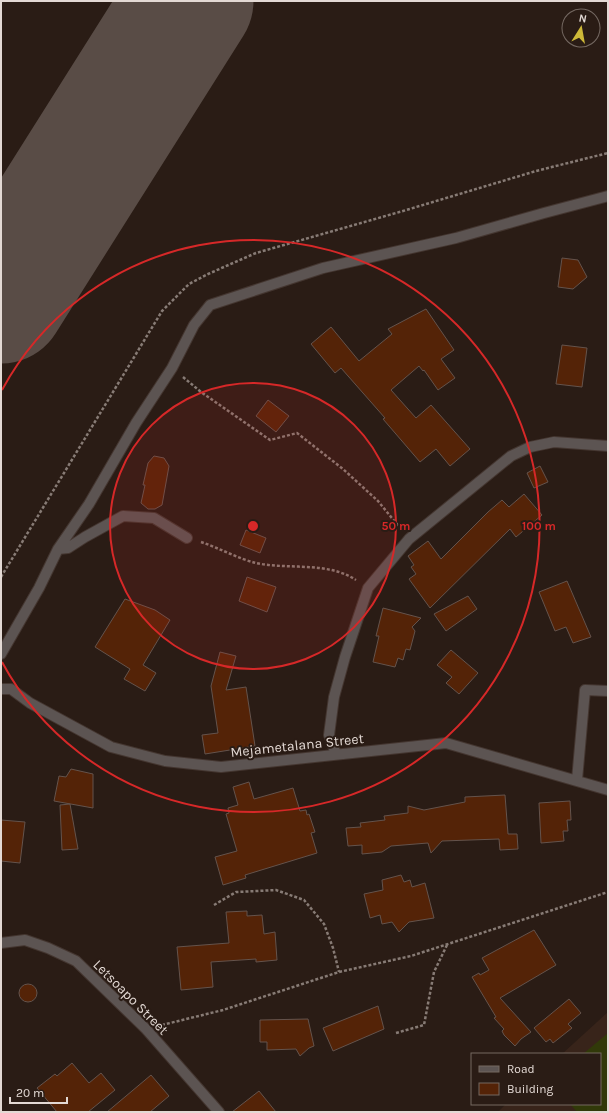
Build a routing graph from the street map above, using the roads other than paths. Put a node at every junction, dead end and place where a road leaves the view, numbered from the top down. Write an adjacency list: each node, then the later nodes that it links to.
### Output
1 (608, 196): 4 (street)
2 (608, 446): 8 (street)
3 (187, 538): 4 (street)
4 (58, 549): 5 (street)
5 (1, 654)
6 (1, 689): 8 (street, Mejametalana Street)
7 (608, 691): 9 (street)
8 (336, 754): 9 (street, Mejametalana Street)
9 (577, 780): 10 (street, Mejametalana Street)
10 (608, 790)
11 (1, 943): 12 (street, Letsoapo Street)
12 (219, 1112)

